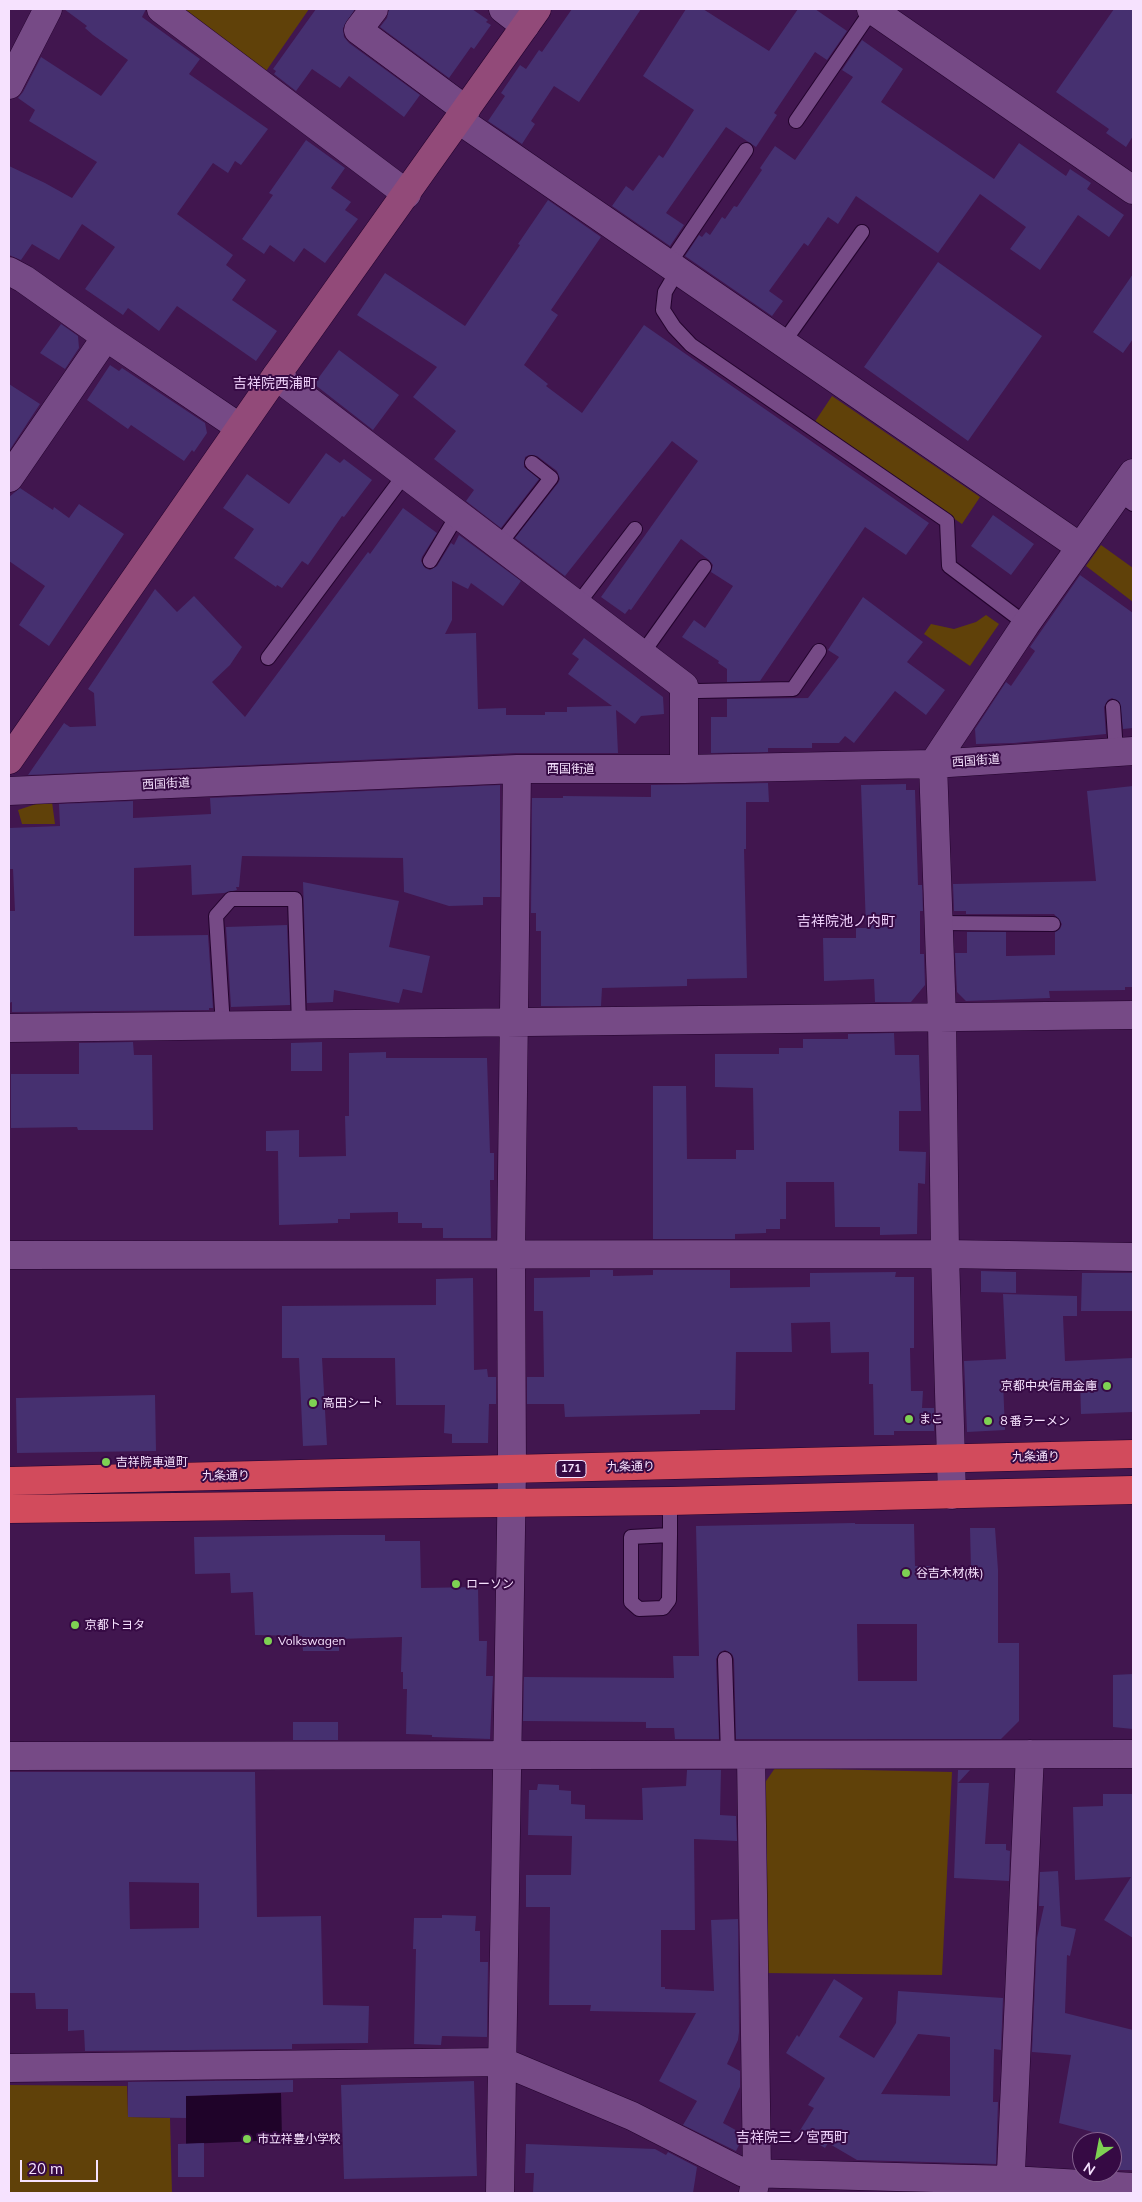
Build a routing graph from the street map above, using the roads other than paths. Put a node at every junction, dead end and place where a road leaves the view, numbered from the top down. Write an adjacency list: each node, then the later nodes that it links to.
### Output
1 (48, 9): 7 (street)
2 (161, 9): 12 (street)
3 (374, 9): 8 (street)
4 (503, 9): 6 (street)
5 (872, 9): 9 (lane); 11 (street)
6 (531, 17): 8 (street)
7 (9, 85)
8 (462, 115): 12 (street); 14 (street)
9 (796, 121)
10 (746, 150): 14 (lane)
11 (1133, 190)
12 (407, 194): 18 (street)
13 (862, 232): 17 (lane)
14 (673, 267): 17 (street); 31 (lane)
15 (9, 271): 16 (street)
16 (106, 338): 19 (street); 21 (street)
17 (783, 343): 27 (street)
18 (276, 376): 19 (street); 22 (street)
19 (239, 427): 37 (street)
20 (532, 463): 26 (lane)
21 (12, 466)
22 (405, 474): 24 (street); 34 (lane)
23 (1128, 490): 27 (street)
24 (458, 514): 26 (street); 28 (lane)
25 (635, 529): 30 (lane)
26 (499, 546): 30 (street)
27 (1080, 547): 31 (street)
28 (430, 562)
29 (704, 567): 33 (lane)
30 (577, 605): 33 (street)
31 (1026, 624): 39 (street)
32 (819, 651): 35 (lane)
33 (642, 654): 35 (street)
34 (268, 658)
35 (684, 686): 41 (street)
36 (1113, 707): 38 (lane)
37 (13, 746)
38 (1125, 752): 39 (street, 西国街道)
39 (933, 764): 41 (street, 西国街道); 43 (street)
40 (517, 769): 41 (street, 西国街道); 42 (street, 西国街道); 47 (street)
41 (684, 769)
42 (9, 791)
43 (939, 923): 44 (lane); 46 (street)
44 (1053, 924)
45 (1133, 1015): 46 (street)
46 (942, 1017): 47 (street); 52 (street)
47 (515, 1023): 48 (street); 51 (street)
48 (299, 1025): 49 (street); 49 (lane)
49 (223, 1026): 50 (street)
50 (9, 1028)
51 (511, 1254): 52 (street); 53 (street); 57 (street)
52 (945, 1254): 54 (street); 56 (street)
53 (9, 1255)
54 (1133, 1257)
55 (1133, 1454): 56 (highway, 九条通り / 171)
56 (951, 1459): 57 (highway, 九条通り / 171); 60 (street)
57 (512, 1470): 58 (highway, 九条通り / 171); 62 (street)
58 (9, 1481)
59 (1133, 1490): 60 (highway)
60 (952, 1495): 61 (highway)
61 (670, 1501): 62 (highway); 64 (lane)
62 (511, 1503): 63 (highway); 68 (street)
63 (9, 1509)
64 (670, 1535): 64 (lane)
65 (725, 1659): 69 (lane)
66 (1030, 1754): 67 (street); 69 (street); 74 (street)
67 (1133, 1754)
68 (507, 1755): 69 (street); 70 (street); 71 (street)
69 (740, 1755): 73 (street)
70 (9, 1756)
71 (502, 2062): 72 (street); 73 (street); 76 (street)
72 (9, 2068)
73 (755, 2184): 74 (street)
74 (1011, 2187): 75 (street)
75 (1133, 2187)
76 (500, 2193)

